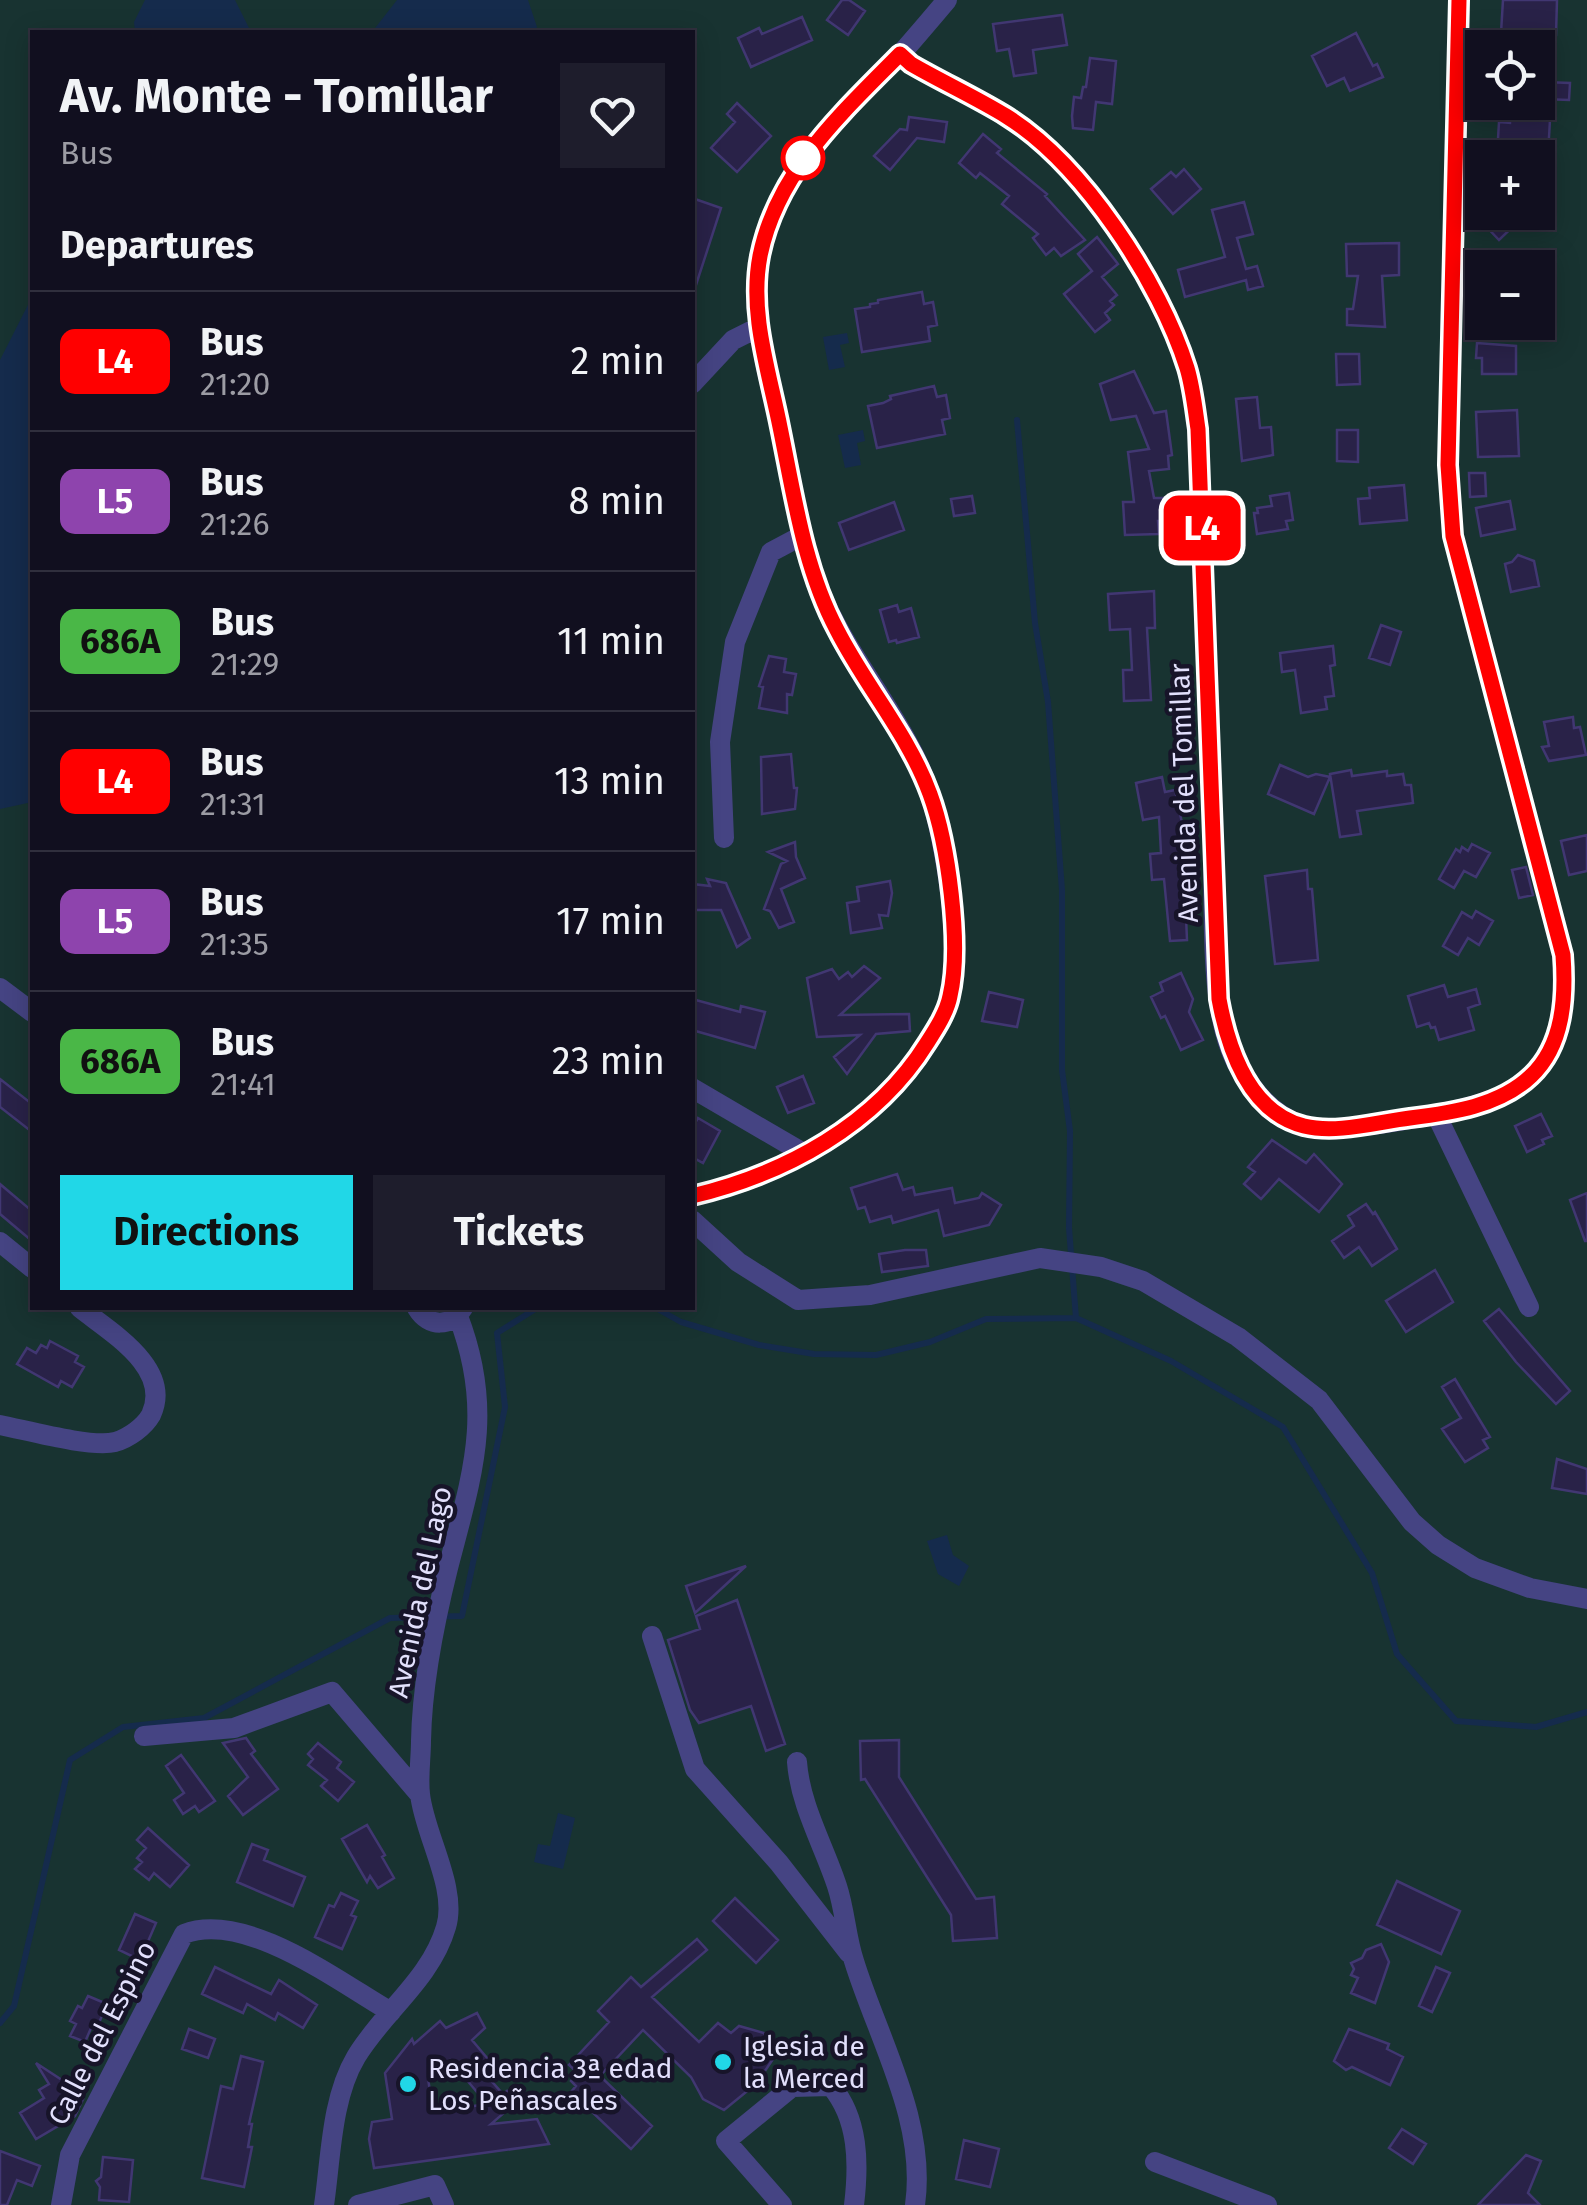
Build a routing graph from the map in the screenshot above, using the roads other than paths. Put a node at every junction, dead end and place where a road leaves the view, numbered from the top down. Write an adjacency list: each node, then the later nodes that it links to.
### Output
1 (948, 0): 3 (street)
2 (1459, 0): 11 (street, Avenida del Tomillar)
3 (900, 54): 4 (street); 11 (street, Avenida del Tomillar)
4 (759, 327): 5 (street); 6 (street)
5 (695, 381)
6 (803, 534): 7 (street); 12 (street)
7 (724, 838)
8 (0, 988): 9 (street)
9 (30, 1010)
10 (695, 1090): 12 (street)
11 (1436, 1114): 17 (street)
12 (806, 1154): 13 (street)
13 (695, 1195)
14 (695, 1223): 22 (street)
15 (0, 1242): 16 (street)
16 (30, 1266)
17 (1529, 1307)
18 (82, 1310): 21 (street)
19 (419, 1310): 20 (street)
20 (460, 1312): 26 (street, Avenida del Lago)
21 (0, 1425)
22 (1587, 1599)
23 (652, 1636): 27 (street)
24 (144, 1736): 26 (street)
25 (797, 1762): 27 (street)
26 (420, 1795): 28 (street, Avenida del Lago)
27 (853, 1959): 36 (street)
28 (391, 2012): 30 (street, Calle del Espino); 31 (street, Avenida del Lago)
29 (1156, 2162): 37 (street)
30 (61, 2205)
31 (324, 2205)
32 (358, 2205): 33 (street)
33 (444, 2205)
34 (782, 2205): 35 (street)
35 (854, 2205)
36 (915, 2205)
37 (1267, 2205)

